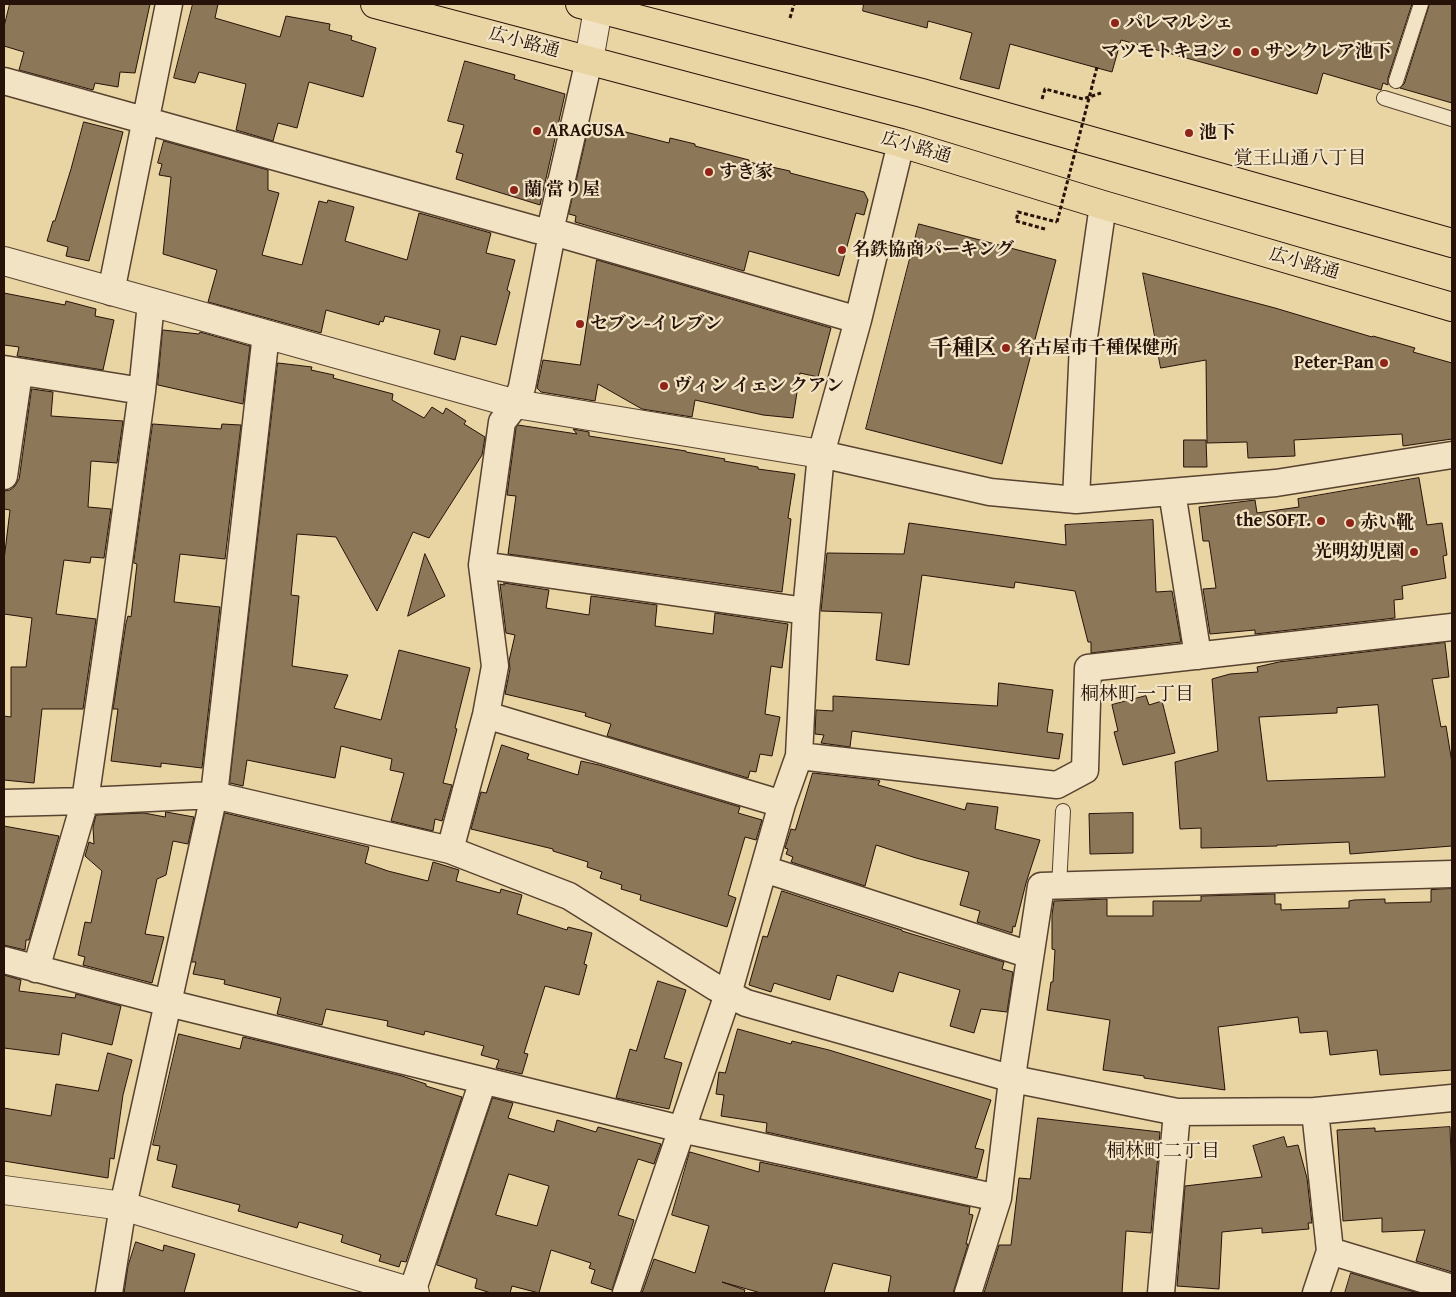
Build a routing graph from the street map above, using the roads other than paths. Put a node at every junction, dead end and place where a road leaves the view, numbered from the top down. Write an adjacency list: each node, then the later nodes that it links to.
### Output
1 (168, 4): 10 (street)
2 (375, 4): 5 (main road, 広小路通)
3 (1421, 4): 7 (lane)
4 (592, 5): 5 (street); 14 (main road)
5 (589, 60): 11 (main road, 広小路通); 13 (street)
6 (4, 80): 10 (street)
7 (1396, 81)
8 (1384, 98): 9 (lane)
9 (1452, 119)
10 (145, 120): 13 (street); 16 (street)
11 (902, 143): 12 (main road, 広小路通); 19 (street)
12 (1103, 205): 18 (main road, 広小路通); 28 (street)
13 (550, 231): 19 (street); 23 (street)
14 (1452, 243)
15 (4, 261): 16 (street)
16 (111, 292): 17 (street)
17 (151, 302): 20 (street); 22 (street)
18 (1452, 307)
19 (858, 320): 24 (street)
20 (266, 334): 23 (street); 35 (street)
21 (11, 371): 22 (street); 26 (street)
22 (142, 391): 36 (street)
23 (516, 404): 24 (street); 29 (street)
24 (821, 454): 28 (street); 30 (street)
25 (1452, 455): 27 (street)
26 (4, 476)
27 (1172, 492): 28 (street); 32 (street)
28 (1076, 500)
29 (482, 565): 30 (street); 33 (street)
30 (806, 611): 34 (street)
31 (1452, 627): 32 (street)
32 (1198, 656): 34 (street)
33 (486, 715): 38 (street); 40 (street)
34 (799, 756): 38 (street)
35 (214, 795): 36 (street); 40 (street); 48 (street)
36 (85, 801): 37 (street); 46 (street)
37 (4, 803)
38 (782, 804): 41 (street)
39 (1063, 811): 43 (lane)
40 (450, 850): 47 (street)
41 (764, 869): 44 (street); 47 (street)
42 (1452, 874): 43 (street)
43 (1060, 886): 44 (street)
44 (1030, 955): 49 (street)
45 (4, 960): 46 (street)
46 (36, 969): 48 (street)
47 (728, 994): 49 (street); 54 (street)
48 (168, 1003): 50 (street); 57 (street)
49 (1013, 1079): 53 (street); 56 (street)
50 (483, 1081): 54 (street); 60 (street)
51 (1452, 1098): 52 (street)
52 (1316, 1111): 53 (street); 58 (street)
53 (1177, 1112): 64 (street)
54 (681, 1129): 56 (street); 62 (street)
55 (4, 1190): 57 (street)
56 (998, 1198): 63 (street)
57 (123, 1206): 60 (street); 61 (street)
58 (1330, 1251): 59 (street); 65 (street)
59 (1452, 1288)
60 (402, 1291)
61 (109, 1293)
62 (626, 1293)
63 (968, 1293)
64 (1161, 1293)
65 (1316, 1293)

